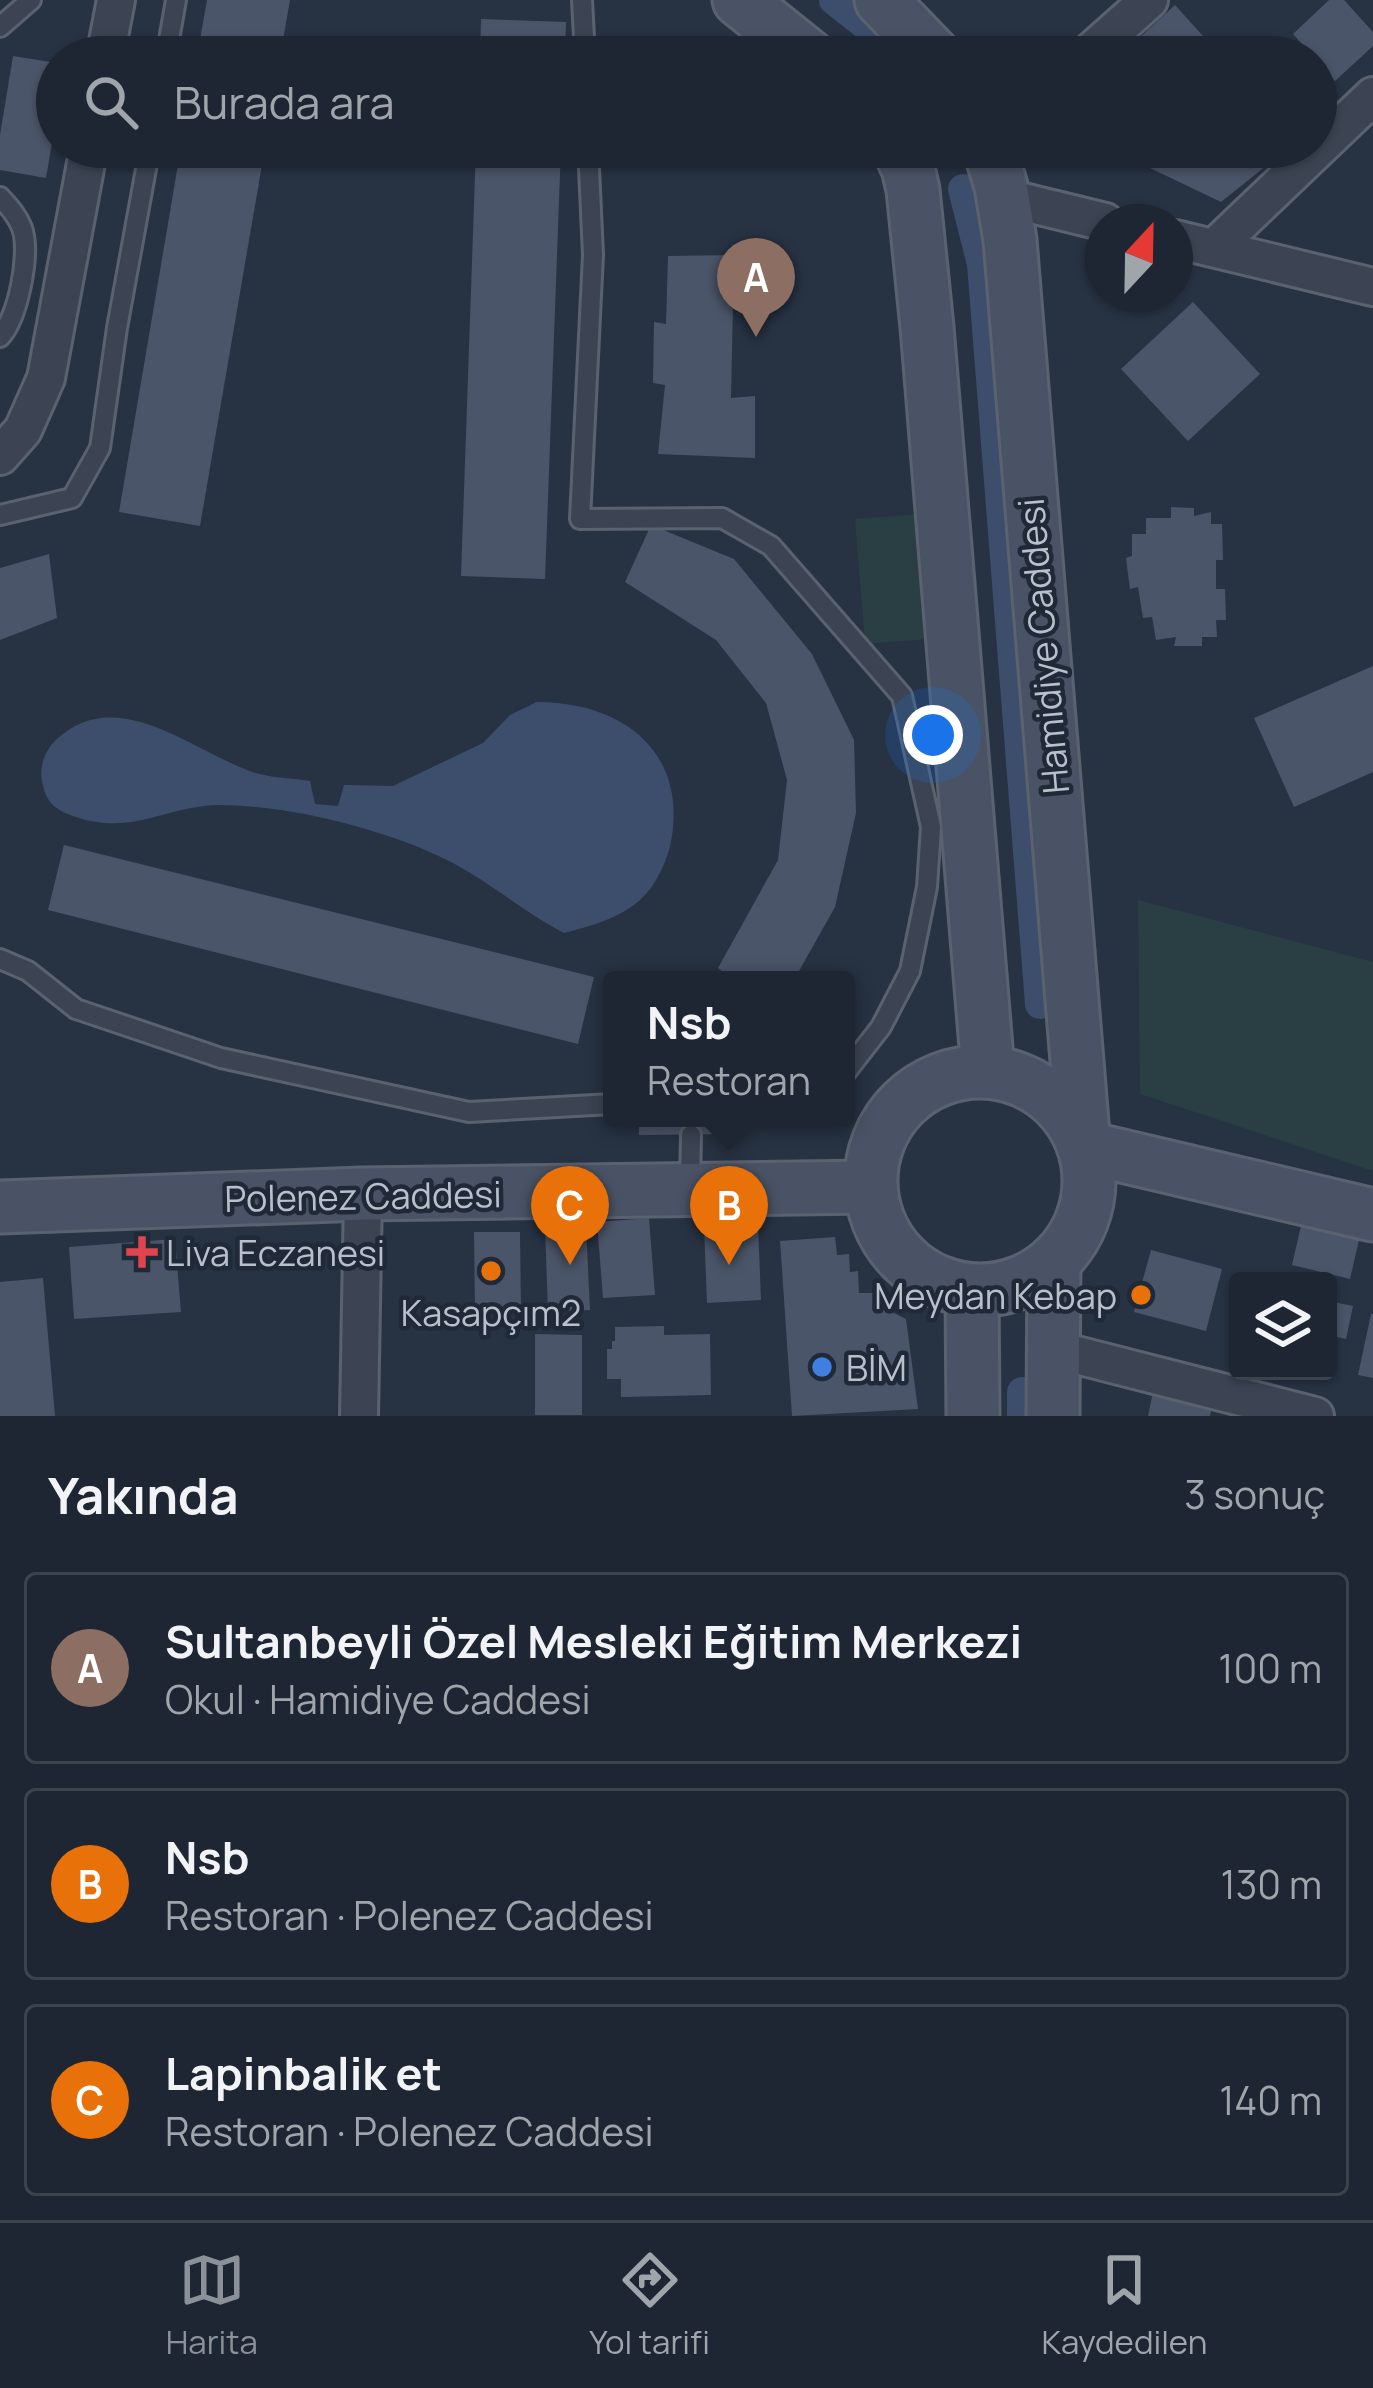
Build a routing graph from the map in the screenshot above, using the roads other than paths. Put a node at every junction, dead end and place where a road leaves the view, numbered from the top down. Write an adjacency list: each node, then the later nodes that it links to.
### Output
1 (31, 0): 8 (lane)
2 (116, 0): 9 (street)
3 (176, 0): 10 (lane)
4 (582, 0): 11 (lane)
5 (739, 0): 12 (street)
6 (880, 0): 13 (street)
7 (1149, 0): 14 (street)
8 (0, 27)
9 (109, 36)
10 (170, 36)
11 (584, 36)
12 (784, 36)
13 (915, 36)
14 (1108, 36)
15 (1373, 96): 16 (street)
16 (1337, 130)
17 (85, 168): 30 (street)
18 (146, 168): 31 (lane)
19 (589, 168): 33 (lane)
20 (993, 168): 24 (street, Hamidiye Caddesi)
21 (1298, 168): 27 (street)
22 (905, 169): 34 (street)
23 (0, 197): 29 (lane)
24 (1003, 197): 25 (street); 37 (street, Hamidiye Caddesi)
25 (1085, 217)
26 (1193, 243): 27 (street)
27 (1214, 248): 28 (street)
28 (1373, 287)
29 (0, 337)
30 (0, 456)
31 (0, 514)
32 (0, 958): 35 (lane)
33 (855, 1060)
34 (988, 1072): 37 (street); 38 (street)
35 (603, 1105)
36 (691, 1135): 39 (lane)
37 (1084, 1147): 42 (street); 43 (street)
38 (870, 1187): 39 (street, Polenez Caddesi); 44 (street)
39 (689, 1190): 40 (street, Polenez Caddesi)
40 (363, 1194): 41 (street, Polenez Caddesi); 46 (street)
41 (0, 1207)
42 (1373, 1215)
43 (1054, 1261): 44 (street); 45 (street)
44 (972, 1291): 47 (street)
45 (1053, 1349): 48 (street); 49 (street)
46 (358, 1416)
47 (974, 1416)
48 (1053, 1416)
49 (1315, 1416)

